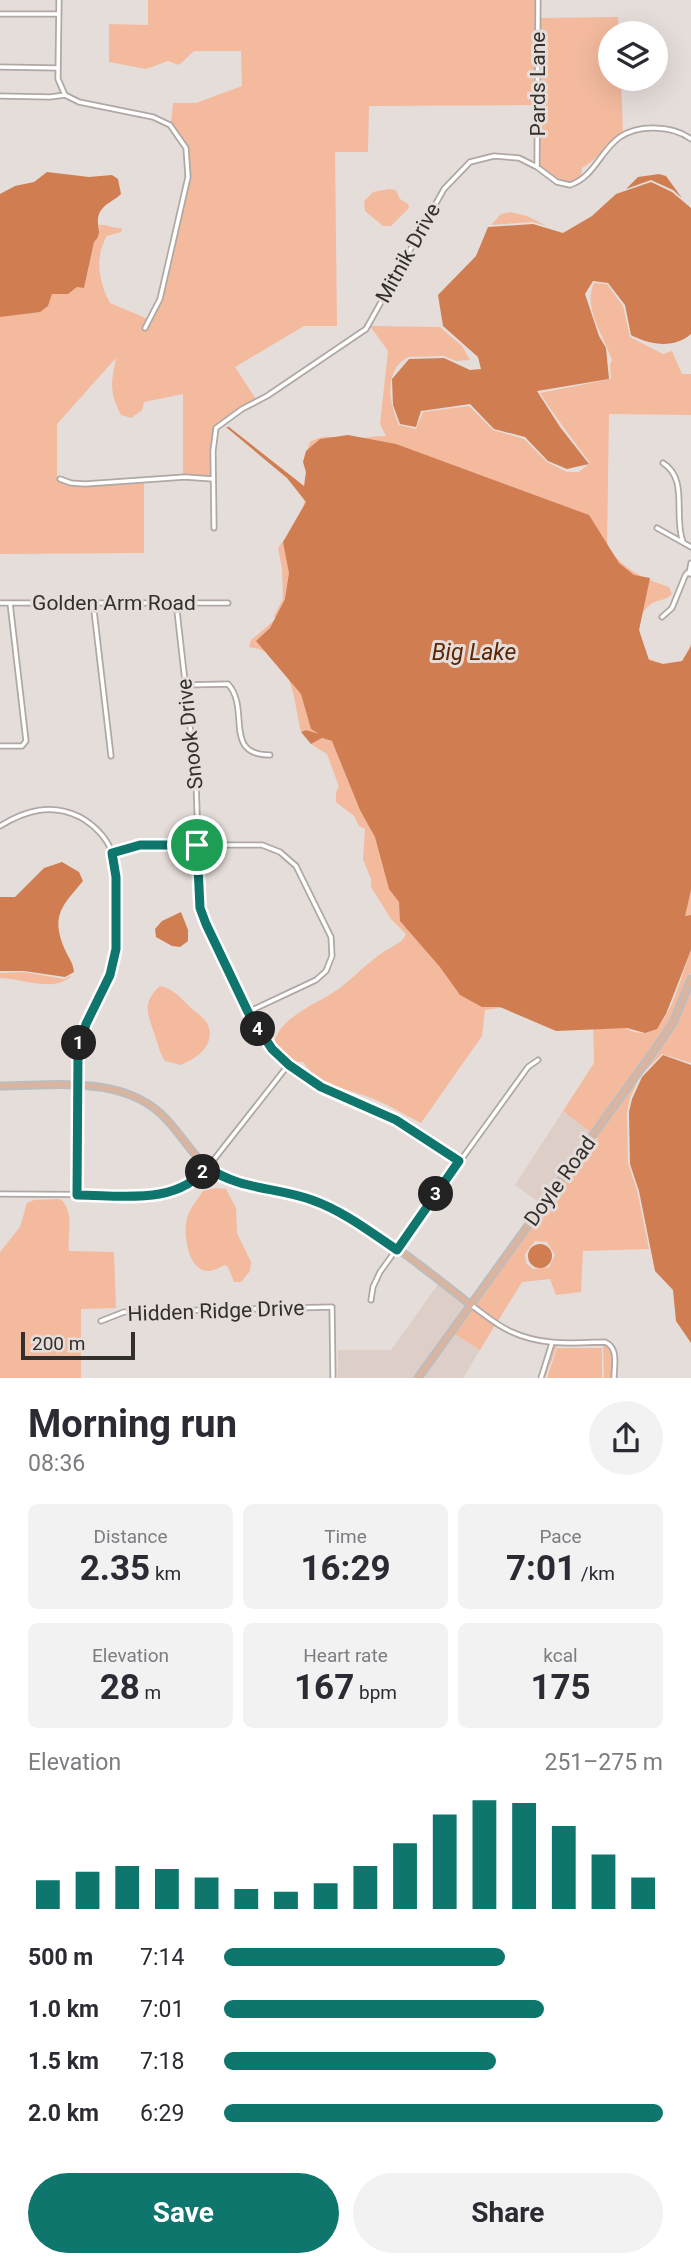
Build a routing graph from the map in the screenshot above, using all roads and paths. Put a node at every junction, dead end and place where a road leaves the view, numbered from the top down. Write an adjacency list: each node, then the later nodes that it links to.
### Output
1 (59, 0): 4 (street)
2 (538, 0): 10 (street, Pards Lane)
3 (0, 14): 4 (street)
4 (59, 14): 6 (street)
5 (0, 67): 6 (street)
6 (58, 68): 7 (street)
7 (65, 95): 8 (street); 11 (street)
8 (0, 96)
9 (691, 139): 10 (street, Mitnik Drive)
10 (537, 167): 14 (street, Mitnik Drive)
11 (145, 328)
12 (663, 463): 17 (street)
13 (60, 479): 14 (street)
14 (213, 479): 15 (street, Mitnik Drive)
15 (214, 528)
16 (657, 528): 17 (street)
17 (683, 542): 18 (street)
18 (691, 547)
19 (691, 563): 20 (street)
20 (690, 574): 26 (street)
21 (93, 602): 22 (street, Golden Arm Road); 24 (street, Golden Arm Road); 30 (street)
22 (176, 602): 25 (street, Golden Arm Road); 27 (street, Snook Drive)
23 (0, 603): 24 (street, Golden Arm Road)
24 (10, 603): 28 (street)
25 (228, 603)
26 (662, 617)
27 (186, 685): 29 (street); 32 (street, Snook Drive)
28 (0, 746)
29 (270, 755)
30 (111, 756)
31 (0, 826): 33 (street)
32 (197, 845): 33 (street); 35 (street, Snook Drive); 35 (street)
33 (112, 853): 39 (street)
34 (691, 979): 46 (main road, Doyle Road)
35 (248, 1012): 37 (street, Snook Drive)
36 (538, 1060): 40 (street)
37 (289, 1065): 40 (street, Snook Drive); 41 (street)
38 (0, 1086): 39 (main road)
39 (77, 1086): 41 (main road); 43 (street)
40 (459, 1161): 44 (street)
41 (207, 1167): 43 (street); 44 (main road)
42 (0, 1194): 43 (street)
43 (77, 1195)
44 (397, 1250): 45 (street); 46 (main road)
45 (372, 1300)
46 (471, 1305): 48 (street); 50 (main road, Doyle Road)
47 (102, 1321): 49 (street, Hidden Ridge Drive)
48 (552, 1343): 51 (street); 52 (street)
49 (333, 1378)
50 (418, 1378)
51 (541, 1378)
52 (614, 1378)

